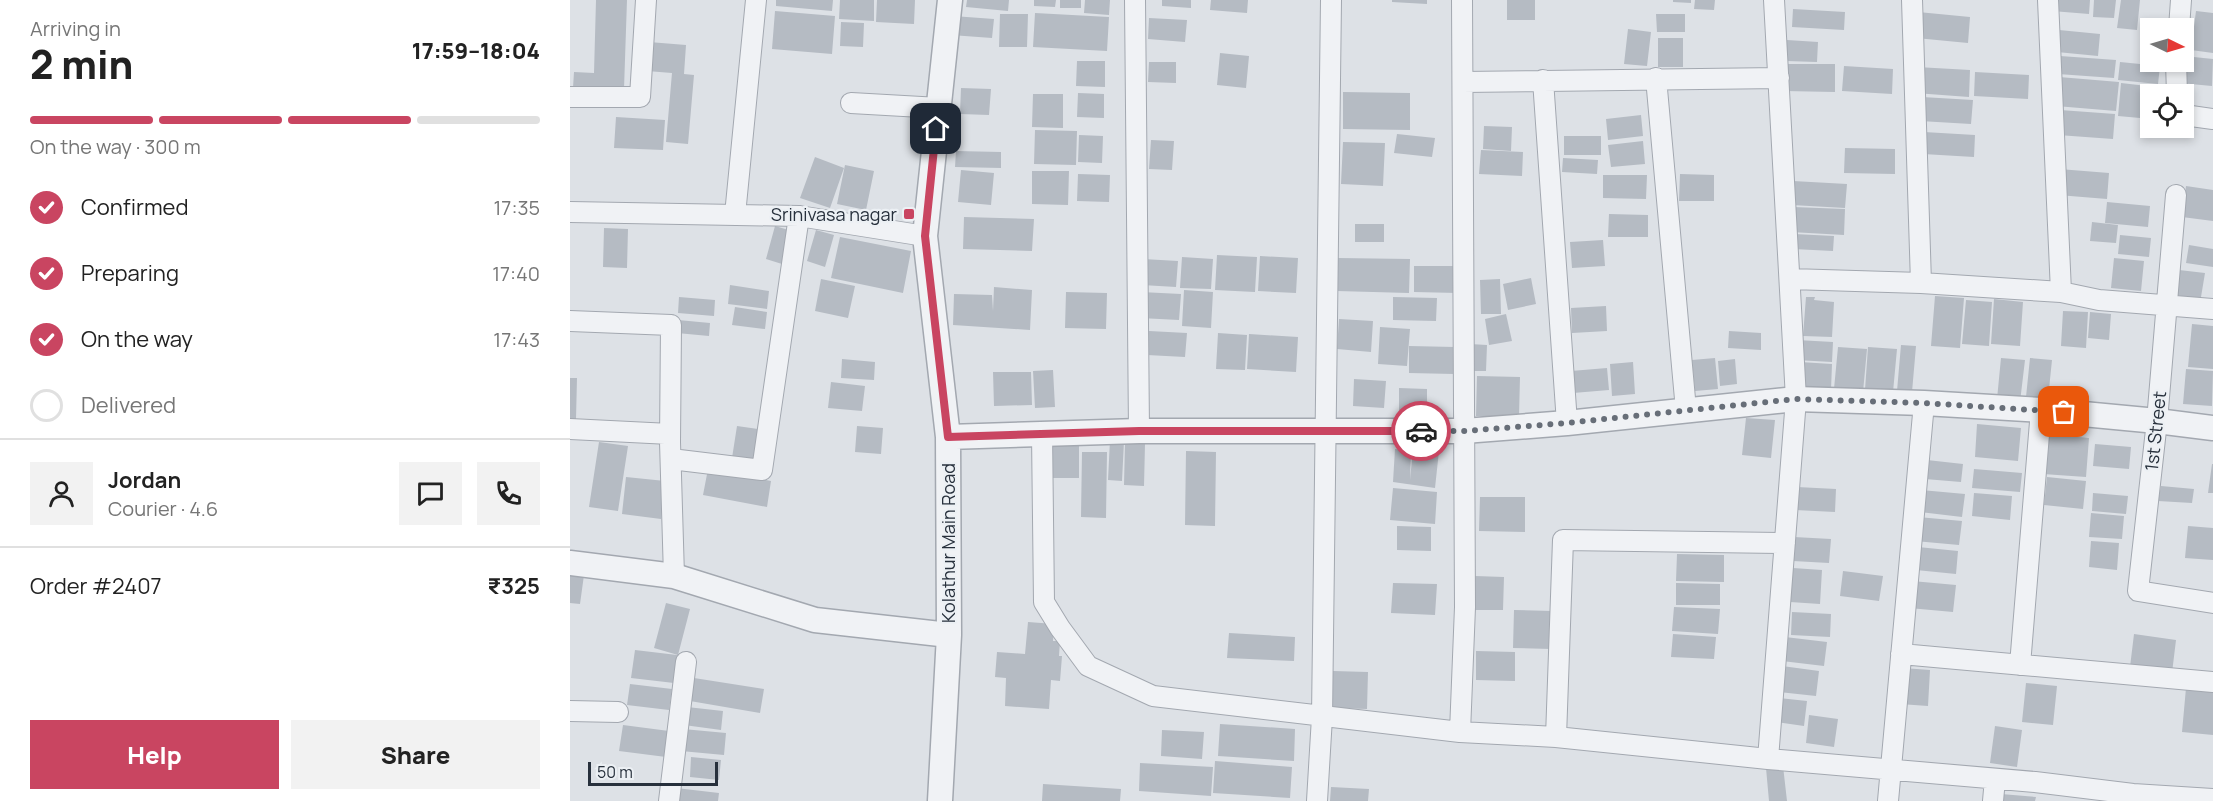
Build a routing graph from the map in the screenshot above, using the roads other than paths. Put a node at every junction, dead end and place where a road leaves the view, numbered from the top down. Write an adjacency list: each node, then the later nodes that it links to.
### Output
1 (646, 0): 16 (street)
2 (756, 0): 23 (street)
3 (950, 0): 18 (street, Kolathur Main Road)
4 (1135, 0): 40 (street)
5 (1330, 0): 42 (street)
6 (1462, 0): 15 (street)
7 (1774, 0): 13 (street)
8 (1912, 0): 27 (street)
9 (2048, 0): 28 (street)
10 (2181, 0): 11 (street)
11 (2180, 18)
12 (1656, 78): 13 (street); 14 (street); 34 (street)
13 (1779, 78): 26 (street)
14 (1543, 80): 15 (street); 37 (street)
15 (1463, 82): 41 (street)
16 (570, 97)
17 (851, 103): 18 (street)
18 (939, 108): 25 (street, Kolathur Main Road)
19 (2194, 116): 20 (street)
20 (2213, 119)
21 (2176, 195): 29 (street, 1st Street)
22 (570, 212): 23 (street)
23 (735, 215): 24 (street)
24 (799, 216): 25 (street); 46 (street)
25 (925, 236): 45 (street, Kolathur Main Road)
26 (1790, 279): 27 (street); 32 (street)
27 (1921, 283): 28 (street)
28 (2061, 292): 29 (street)
29 (2167, 306): 30 (street); 36 (street, 1st Street)
30 (2213, 309)
31 (570, 321): 43 (street)
32 (1796, 399): 33 (street); 34 (street); 47 (street)
33 (1924, 403): 35 (street); 52 (street)
34 (1686, 410): 37 (street)
35 (2041, 410): 36 (street); 54 (street)
36 (2157, 421): 38 (street); 50 (street, 1st Street)
37 (1567, 423): 41 (street)
38 (2213, 428)
39 (570, 429): 43 (street)
40 (1139, 431): 42 (street); 44 (street)
41 (1464, 431): 42 (street); 59 (street)
42 (1325, 432): 58 (street)
43 (670, 434): 46 (street)
44 (1042, 434): 45 (street); 58 (street)
45 (948, 437): 51 (street, Kolathur Main Road)
46 (671, 459): 49 (street)
47 (1785, 543): 60 (street); 61 (street)
48 (570, 563): 49 (street)
49 (674, 576): 51 (street)
50 (2213, 603)
51 (949, 635): 67 (street, Kolathur Main Road)
52 (1901, 654): 54 (street); 62 (street)
53 (686, 662): 66 (street)
54 (2020, 665): 55 (street)
55 (2213, 682)
56 (570, 711): 57 (street)
57 (618, 712)
58 (1322, 717): 59 (street); 68 (street)
59 (1460, 732): 60 (street)
60 (1556, 737): 61 (street)
61 (1768, 759): 62 (street)
62 (1890, 770): 63 (street); 69 (street)
63 (1995, 779): 64 (street); 70 (street)
64 (2133, 797): 65 (street)
65 (2213, 799)
66 (669, 801)
67 (940, 801)
68 (1317, 801)
69 (1888, 801)
70 (1993, 801)

